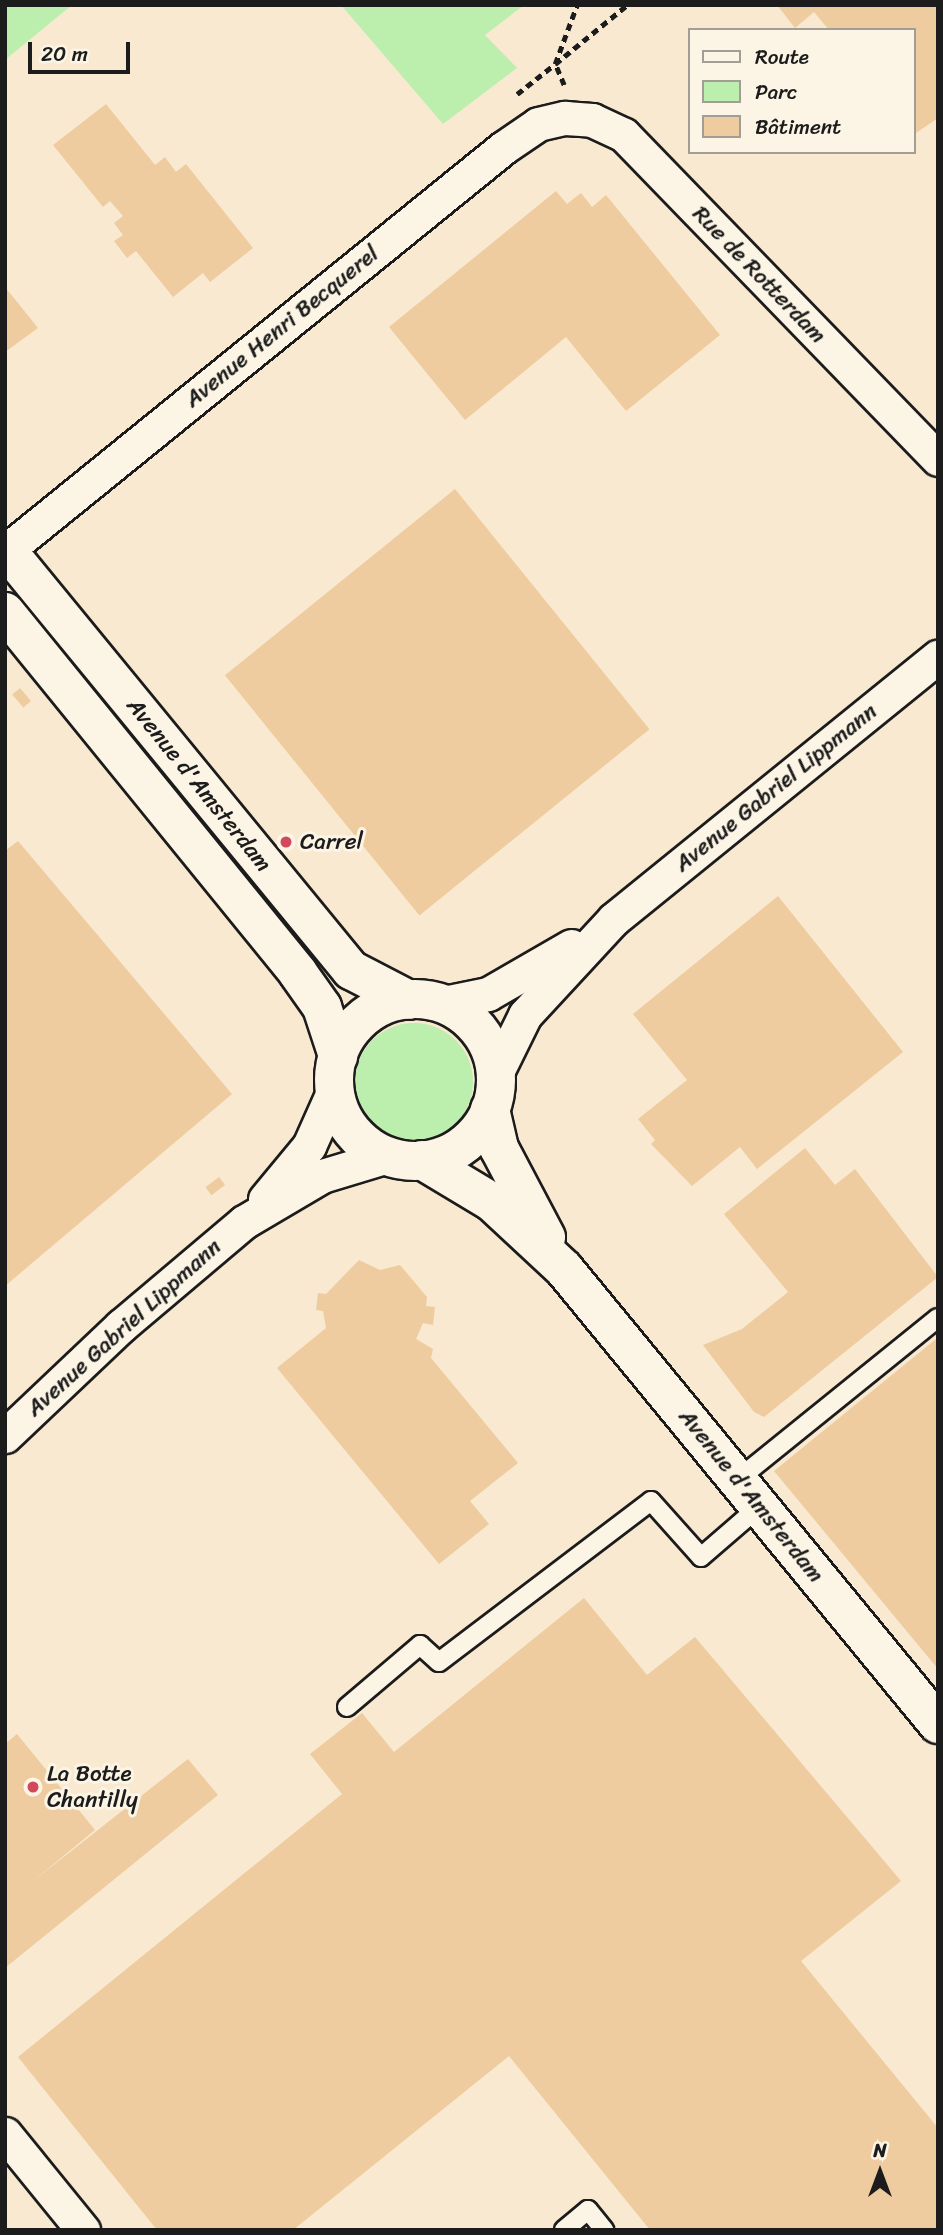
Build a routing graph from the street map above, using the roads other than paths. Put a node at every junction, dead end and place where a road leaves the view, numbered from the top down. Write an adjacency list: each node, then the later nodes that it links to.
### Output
1 (571, 118): 2 (street, Rue de Rotterdam); 3 (street, Avenue Henri Becquerel)
2 (938, 459)
3 (6, 549): 7 (street, Avenue d'Amsterdam)
4 (5, 612): 8 (street, Avenue d'Amsterdam)
5 (938, 657): 6 (street, Avenue Gabriel Lippmann)
6 (614, 919): 7 (street, Avenue Gabriel Lippmann); 9 (street, Avenue Gabriel Lippmann)
7 (424, 1002): 8 (street); 9 (street)
8 (336, 1073): 10 (street); 11 (street, Avenue Gabriel Lippmann)
9 (493, 1092): 10 (street); 12 (street, Avenue d'Amsterdam)
10 (405, 1158): 11 (street, Avenue Gabriel Lippmann); 12 (street, Avenue d'Amsterdam)
11 (244, 1222): 14 (street, Avenue Gabriel Lippmann)
12 (564, 1269): 15 (street, Avenue d'Amsterdam)
13 (938, 1318): 15 (lane)
14 (5, 1436)
15 (748, 1493): 16 (lane); 17 (street, Avenue d'Amsterdam)
16 (347, 1707)
17 (938, 1724)
18 (5, 2134): 19 (street)
19 (83, 2230)
20 (565, 2230): 21 (lane)
21 (604, 2230)

